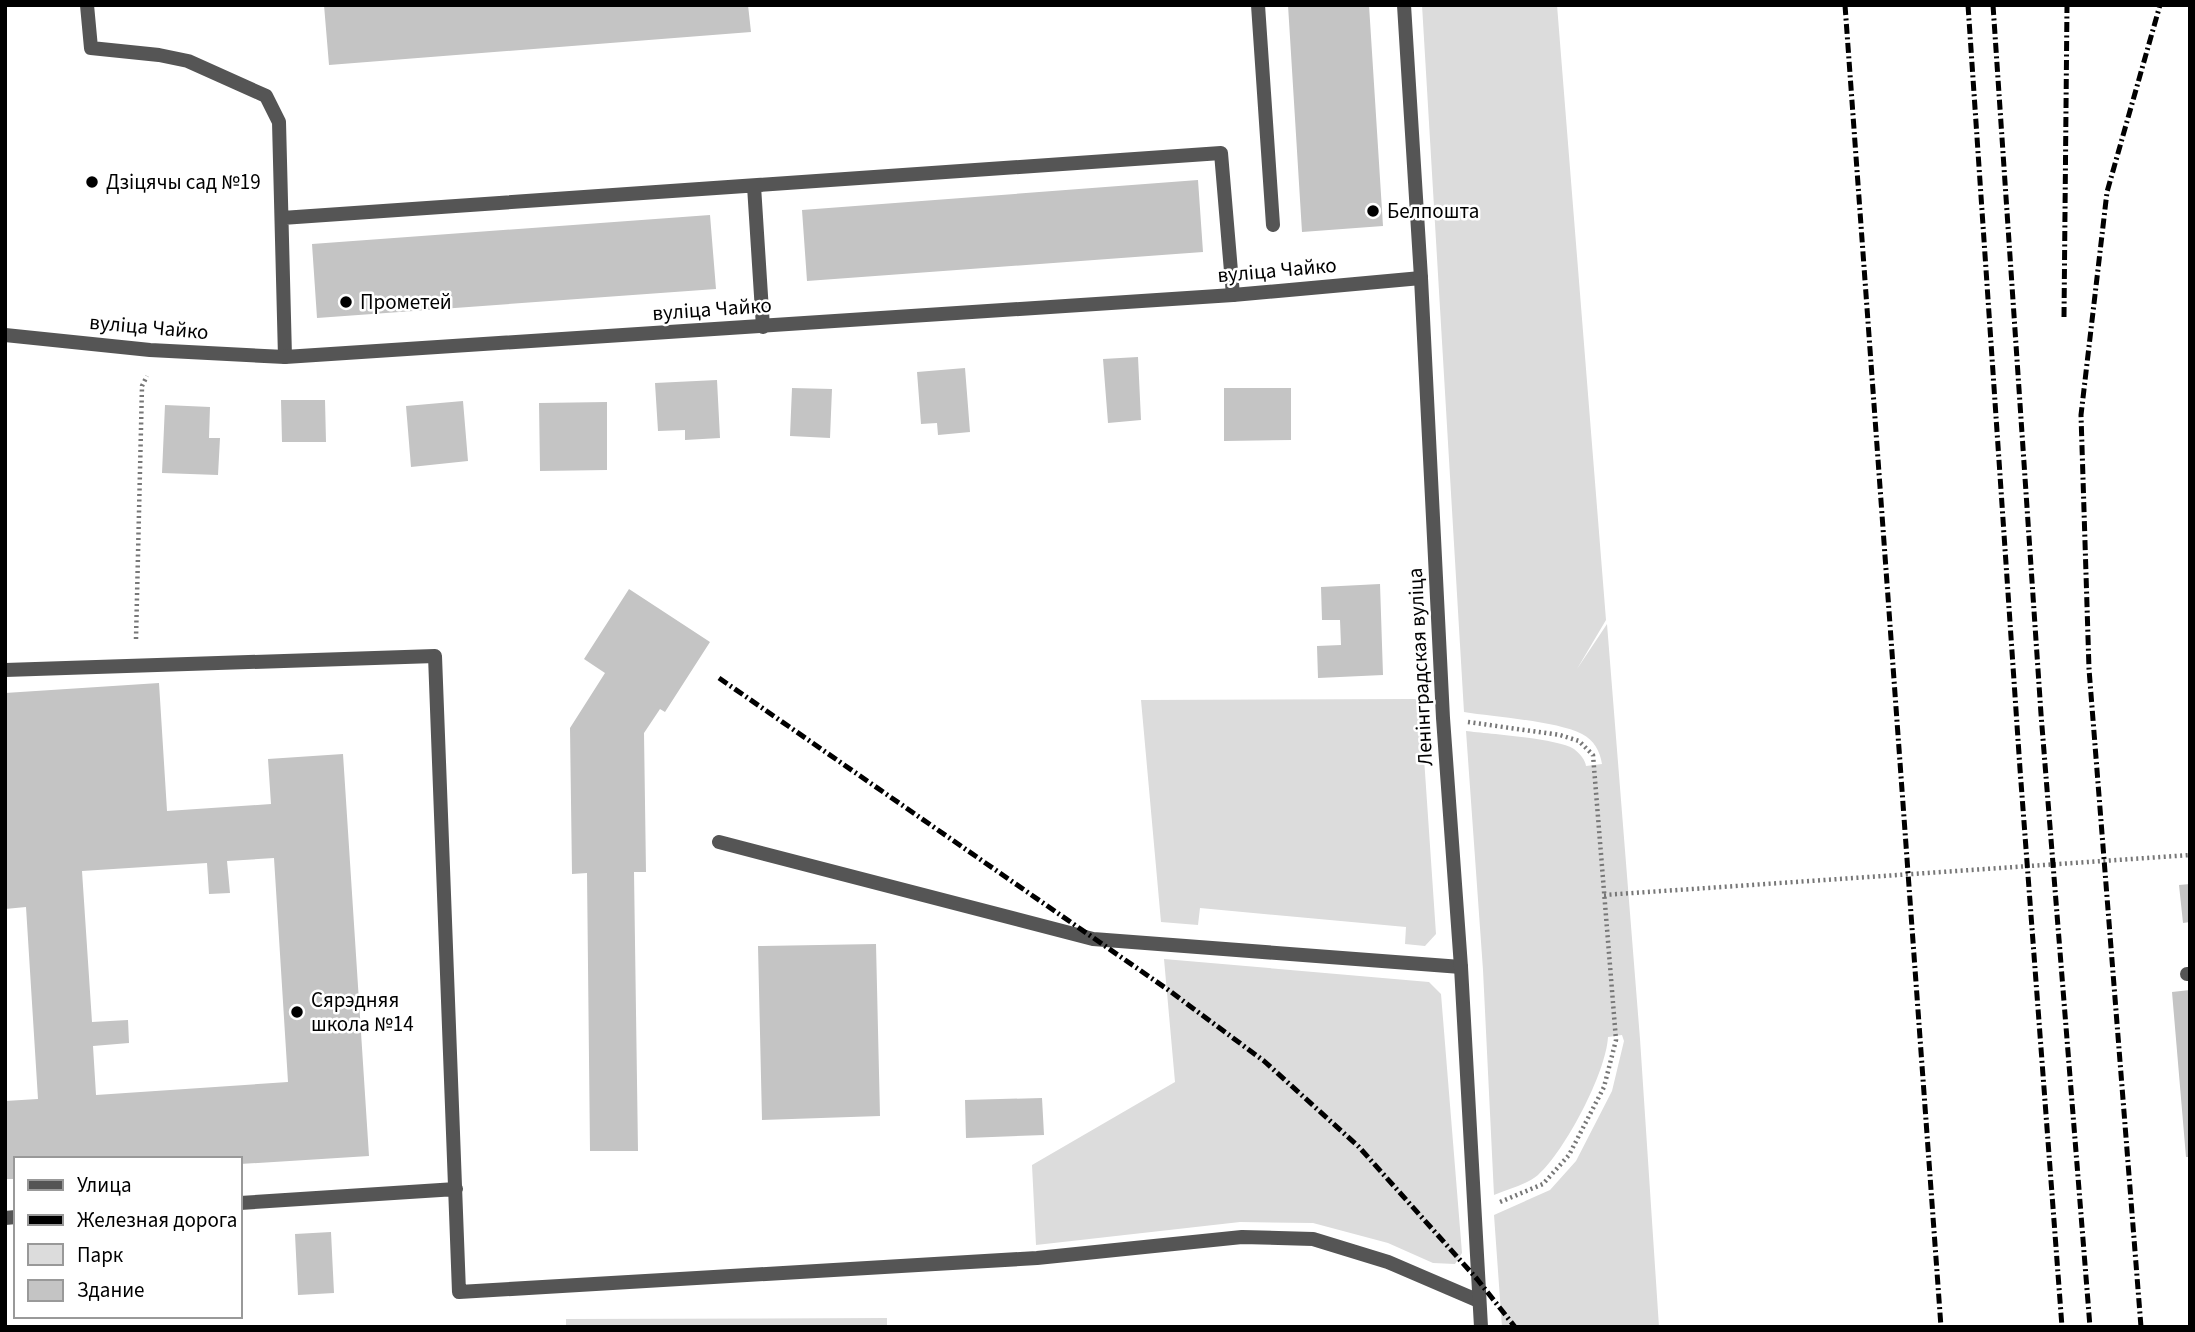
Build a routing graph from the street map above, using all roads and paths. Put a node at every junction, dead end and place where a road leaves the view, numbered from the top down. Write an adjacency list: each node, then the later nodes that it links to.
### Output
1 (87, 5): 5 (street)
2 (1258, 5): 6 (street)
3 (1404, 5): 7 (street, Ленінградская вуліца)
4 (754, 186): 5 (street); 8 (street); 9 (street)
5 (282, 218): 12 (street)
6 (1273, 225)
7 (1421, 278): 8 (street, вуліца Чайко); 15 (street, Ленінградская вуліца)
8 (1233, 295): 9 (street, вуліца Чайко)
9 (763, 327): 12 (street, вуліца Чайко)
10 (5, 335): 11 (street, вуліца Чайко)
11 (150, 350): 12 (street, вуліца Чайко); 13 (path)
12 (285, 358)
13 (137, 665): 14 (street); 20 (street)
14 (5, 670)
15 (1443, 718): 18 (path); 19 (street, Ленінградская вуліца)
16 (719, 842): 19 (street)
17 (2190, 855): 18 (path)
18 (1604, 895): 22 (path)
19 (1461, 967): 22 (street, Ленінградская вуліца)
20 (456, 1189): 21 (street); 23 (street)
21 (242, 1203)
22 (1474, 1214): 23 (street, Ленінградская вуліца)
23 (1479, 1301): 24 (street, Ленінградская вуліца)
24 (1481, 1327)

